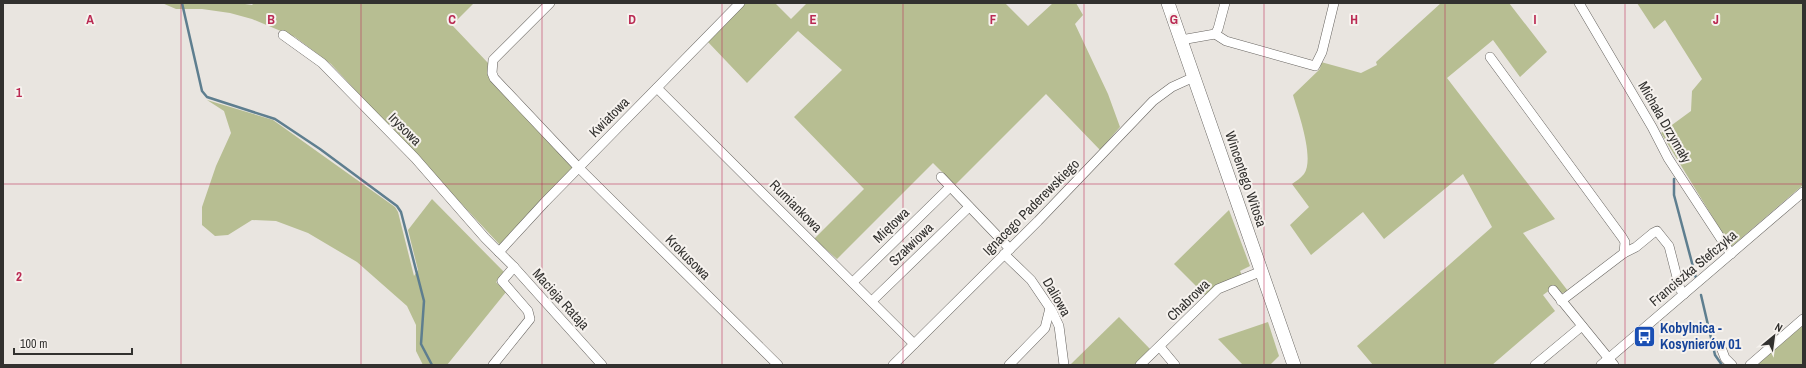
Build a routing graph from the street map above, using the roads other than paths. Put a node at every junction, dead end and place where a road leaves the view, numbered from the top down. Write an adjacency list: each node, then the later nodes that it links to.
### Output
1 (550, 3): 13 (street, Krokusowa)
2 (740, 3): 12 (street, Kwiatowa)
3 (1168, 3): 9 (street, Wincentego Witosa)
4 (1225, 3): 7 (street)
5 (1334, 3): 7 (street)
6 (1579, 3): 21 (street, Michała Drzymały)
7 (1215, 34): 9 (street)
8 (283, 35): 18 (street, Irysowa)
9 (1181, 40): 11 (street, Wincentego Witosa)
10 (1490, 57): 20 (street)
11 (1194, 77): 19 (street, Ignacego Paderewskiego); 23 (street, Wincentego Witosa)
12 (657, 88): 13 (street, Kwiatowa); 24 (street, Rumiankowa)
13 (579, 168): 18 (street, Kwiatowa); 39 (street, Krokusowa)
14 (940, 177): 15 (street, Daliowa)
15 (950, 187): 17 (street, Daliowa); 24 (street, Miętowa)
16 (1803, 192): 21 (street, Franciszka Stefczyka)
17 (969, 207): 19 (street, Daliowa); 28 (street, Szałwiowa)
18 (499, 252): 22 (street, Macieja Rataja)
19 (1007, 252): 29 (street, Daliowa); 32 (street, Ignacego Paderewskiego)
20 (1624, 252): 26 (street); 27 (street)
21 (1730, 254): 26 (street, Franciszka Stefczyka)
22 (514, 267): 37 (street); 38 (street, Macieja Rataja)
23 (1262, 271): 33 (street, Chabrowa); 44 (street, Wincentego Witosa)
24 (853, 282): 28 (street, Rumiankowa)
25 (1553, 290): 27 (street)
26 (1684, 294): 35 (street, Franciszka Stefczyka)
27 (1561, 300): 31 (street)
28 (872, 301): 32 (street, Rumiankowa)
29 (1050, 308): 36 (street, Daliowa); 41 (street)
30 (1803, 319): 48 (street)
31 (1582, 326): 35 (street); 45 (street)
32 (914, 344): 40 (street, Ignacego Paderewskiego)
33 (1160, 347): 42 (street, Chabrowa); 43 (street)
34 (1722, 350): 47 (street)
35 (1612, 362): 46 (street, Franciszka Stefczyka)
36 (1062, 363)
37 (493, 365)
38 (602, 365)
39 (778, 365)
40 (893, 365)
41 (1010, 365)
42 (1140, 365)
43 (1176, 365)
44 (1294, 365)
45 (1535, 365)
46 (1601, 365)
47 (1732, 365)
48 (1750, 365)

